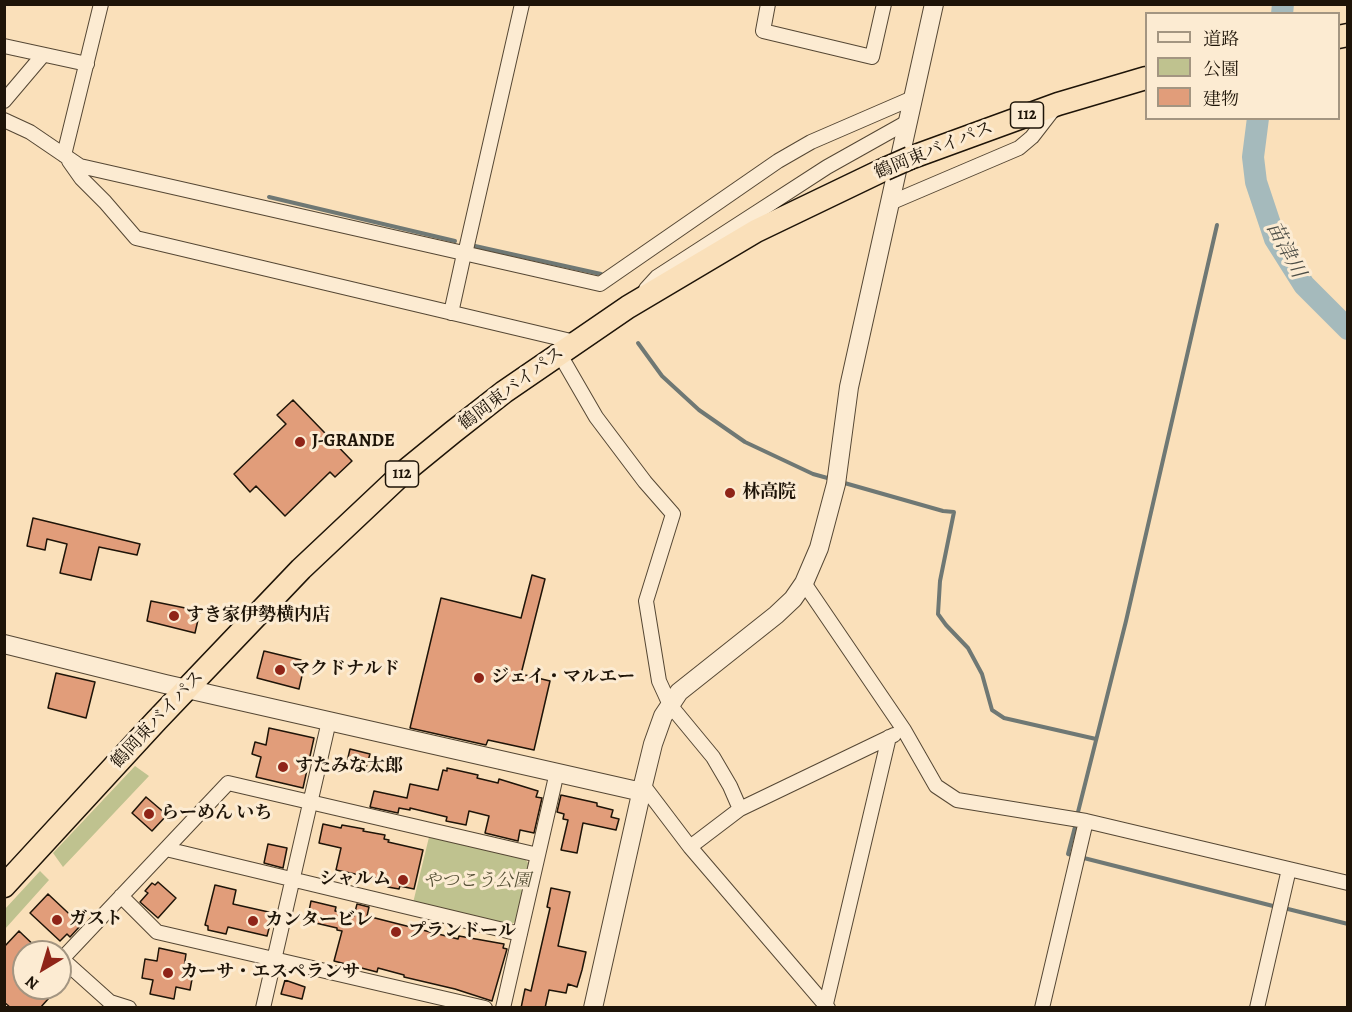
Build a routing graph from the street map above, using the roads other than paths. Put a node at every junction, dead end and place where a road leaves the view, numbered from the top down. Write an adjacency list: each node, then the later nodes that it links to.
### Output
1 (101, 4): 8 (street)
2 (522, 4): 17 (street)
3 (768, 4): 4 (street)
4 (884, 4)
5 (934, 4): 10 (street)
6 (4, 46): 7 (street)
7 (43, 55): 8 (street); 11 (street)
8 (87, 64): 15 (street)
9 (1145, 78): 12 (highway, 鶴岡東バイパス / 112)
10 (915, 97): 14 (street); 17 (street)
11 (4, 102)
12 (1058, 104): 16 (street); 18 (highway, 鶴岡東バイパス / 112, bridge)
13 (4, 120): 15 (street)
14 (909, 121): 16 (street); 18 (street)
15 (64, 155): 17 (street); 19 (street)
16 (890, 203): 21 (street)
17 (465, 254): 19 (street)
18 (628, 307): 20 (highway, 鶴岡東バイパス / 112)
19 (451, 313): 20 (street)
20 (567, 347): 23 (highway, 鶴岡東バイパス / 112); 24 (street)
21 (804, 583): 24 (street); 26 (street)
22 (4, 644): 23 (street)
23 (187, 689): 25 (street); 39 (highway, 鶴岡東バイパス / 112)
24 (670, 705): 29 (street); 31 (street)
25 (329, 721): 28 (street); 30 (street)
26 (904, 730): 27 (street); 32 (street)
27 (889, 737): 31 (street); 43 (street)
28 (557, 772): 29 (street); 35 (street)
29 (643, 788): 33 (street); 48 (street)
30 (309, 801): 34 (street); 35 (street); 37 (street)
31 (740, 809): 33 (street)
32 (1086, 821): 36 (street); 49 (street)
33 (690, 847): 43 (street)
34 (166, 849): 37 (street); 40 (street)
35 (538, 855): 41 (street)
36 (1289, 869): 38 (street); 50 (street)
37 (292, 879): 41 (street); 42 (street)
38 (1347, 883)
39 (4, 886)
40 (121, 896): 42 (street); 44 (street)
41 (520, 934): 47 (street)
42 (274, 960): 45 (street); 46 (street)
43 (826, 1007)
44 (129, 1008)
45 (263, 1008)
46 (485, 1008)
47 (503, 1008)
48 (593, 1008)
49 (1042, 1008)
50 (1257, 1008)

